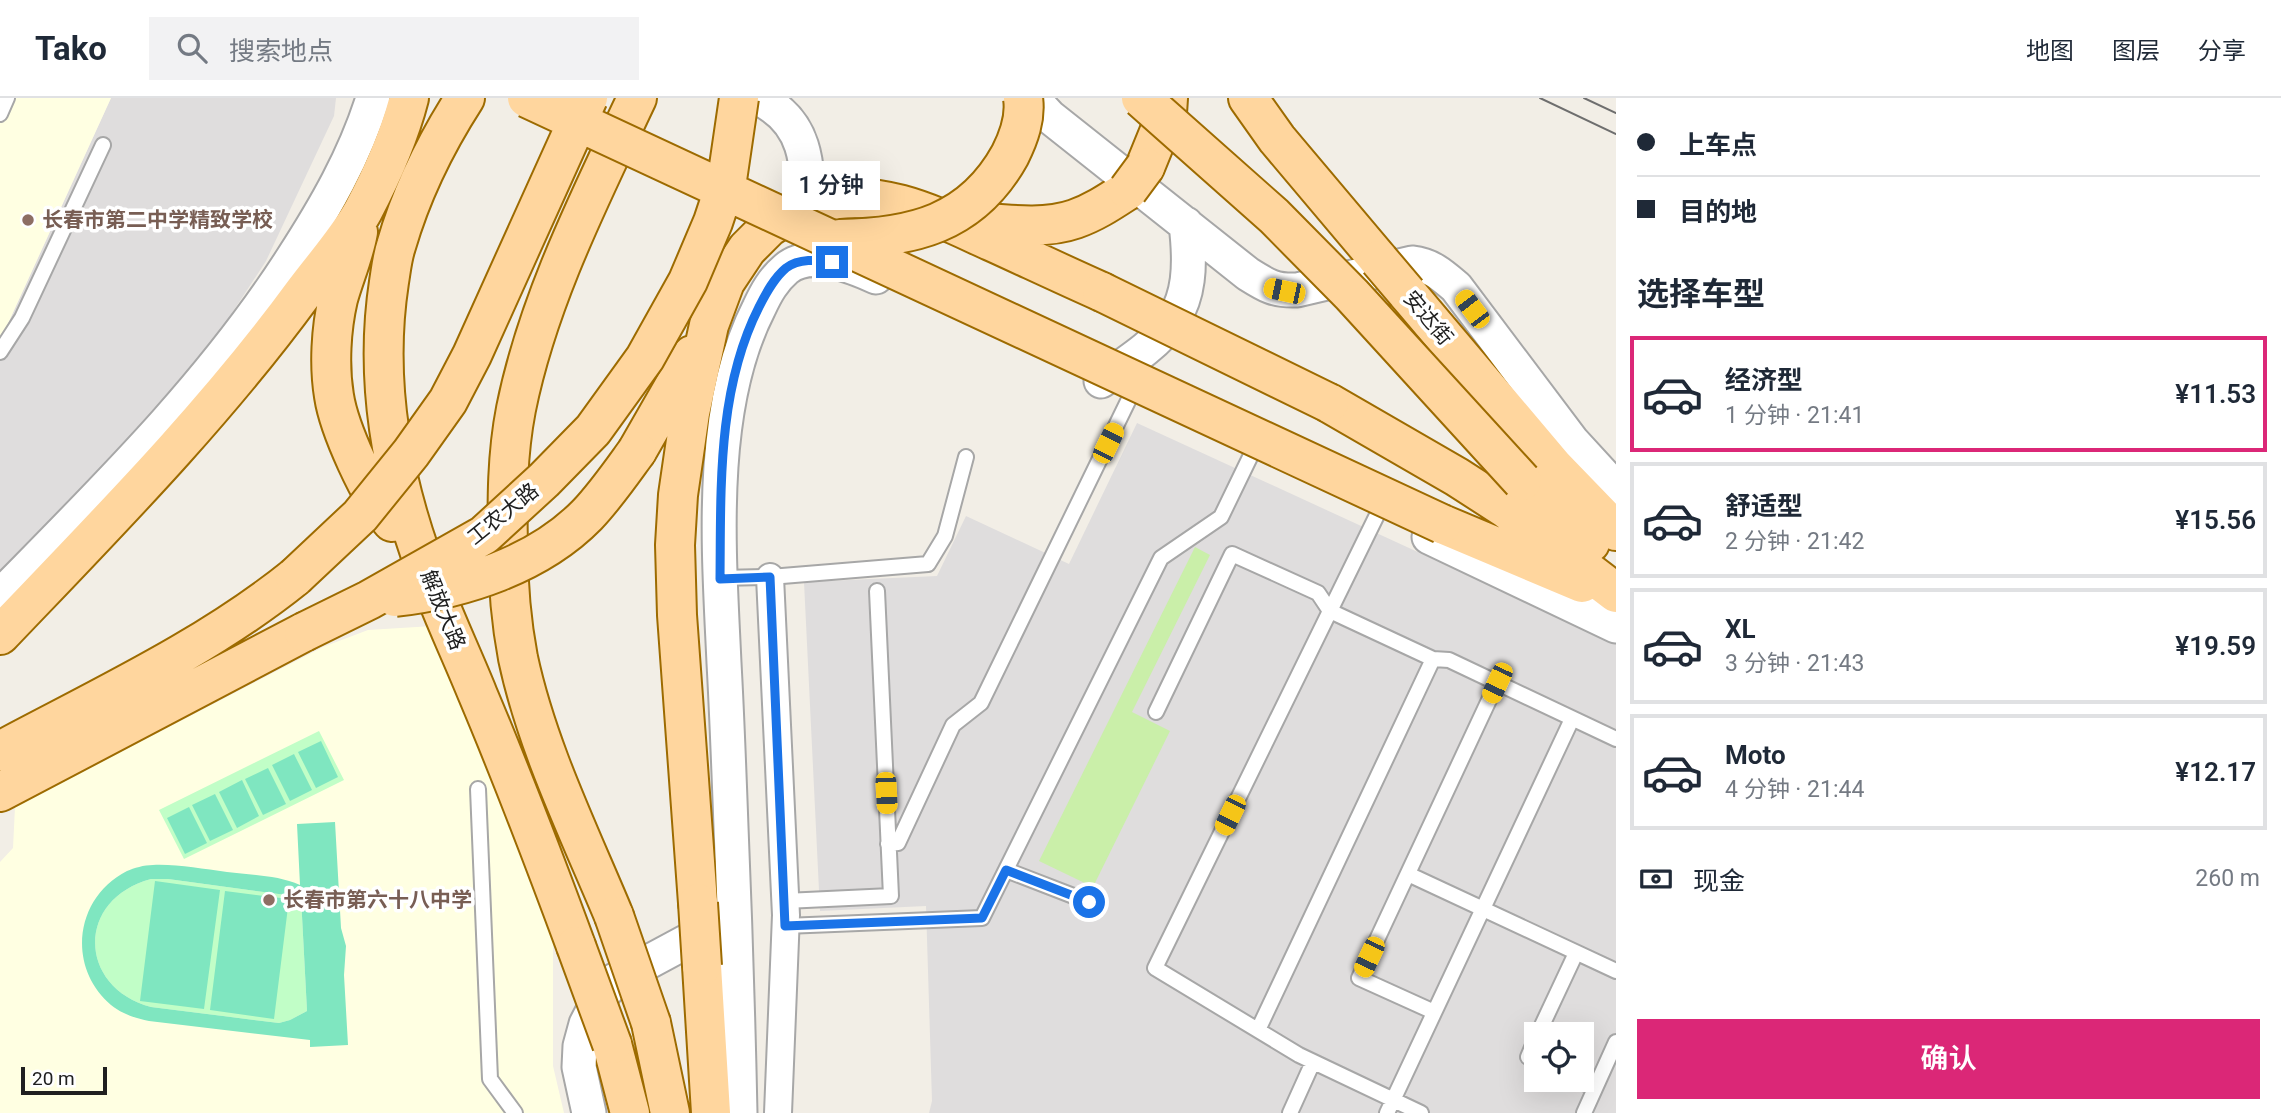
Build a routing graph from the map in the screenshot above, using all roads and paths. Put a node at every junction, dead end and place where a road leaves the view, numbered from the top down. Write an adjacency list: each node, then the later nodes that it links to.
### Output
1 (8, 98): 15 (lane)
2 (373, 98): 36 (street)
3 (409, 98): 17 (main road)
4 (465, 98): 30 (main road, 解放大路)
5 (527, 98): 20 (main road, bridge)
6 (588, 98): 46 (main road, bridge)
7 (637, 98): 68 (main road, bridge)
8 (739, 98): 37 (main road, 工农大路, bridge)
9 (758, 98): 20 (street)
10 (1023, 98): 20 (main road, bridge)
11 (1032, 98): 19 (street)
12 (1141, 98): 31 (main road, bridge)
13 (1168, 98): 18 (main road)
14 (1248, 98): 29 (main road, 安达街, bridge)
15 (0, 114)
16 (103, 145): 22 (lane)
17 (362, 213): 30 (main road); 40 (main road)
18 (945, 220): 21 (main road); 35 (main road, bridge)
19 (1186, 224): 23 (street); 27 (street)
20 (822, 249): 23 (street); 33 (street); 35 (main road, bridge)
21 (709, 326): 37 (main road, bridge); 69 (main road, bridge)
22 (0, 352)
23 (1101, 381): 24 (street)
24 (1131, 395): 25 (street); 49 (lane)
25 (1252, 453): 28 (street); 50 (lane)
26 (966, 457): 32 (lane)
27 (1616, 489)
28 (1378, 513): 38 (lane); 39 (street)
29 (1616, 531)
30 (420, 553): 67 (main road, 解放大路, bridge)
31 (1616, 559)
32 (770, 577): 33 (lane); 54 (street)
33 (720, 579): 55 (street)
34 (877, 591): 49 (lane)
35 (1616, 595)
36 (0, 596)
37 (369, 600): 48 (main road, 工农大路, bridge)
38 (1330, 611): 41 (lane); 43 (lane); 60 (lane)
39 (1616, 626)
40 (0, 635)
41 (1433, 659): 42 (lane); 60 (lane)
42 (1497, 683): 44 (lane); 51 (lane)
43 (1156, 712)
44 (1572, 719): 45 (lane); 53 (lane)
45 (1616, 739)
46 (0, 751)
47 (478, 789): 65 (lane)
48 (0, 792)
49 (888, 844): 54 (lane)
50 (1006, 870): 52 (lane); 54 (lane)
51 (1408, 874): 53 (lane); 58 (lane)
52 (1089, 902)
53 (1483, 909): 56 (lane); 58 (lane)
54 (785, 914): 71 (street)
55 (735, 915): 66 (street); 70 (street)
56 (1576, 953): 57 (lane); 59 (lane)
57 (1616, 971)
58 (1434, 1012): 64 (lane)
59 (1544, 1022)
60 (1258, 1030): 62 (lane)
61 (1616, 1042): 63 (lane)
62 (1313, 1062): 64 (lane); 72 (lane)
63 (1595, 1088): 74 (lane)
64 (1390, 1106): 73 (lane)
65 (515, 1113)
66 (589, 1113)
67 (630, 1113)
68 (670, 1113)
69 (711, 1113)
70 (740, 1113)
71 (778, 1113)
72 (1290, 1113)
73 (1421, 1113)
74 (1584, 1113)

